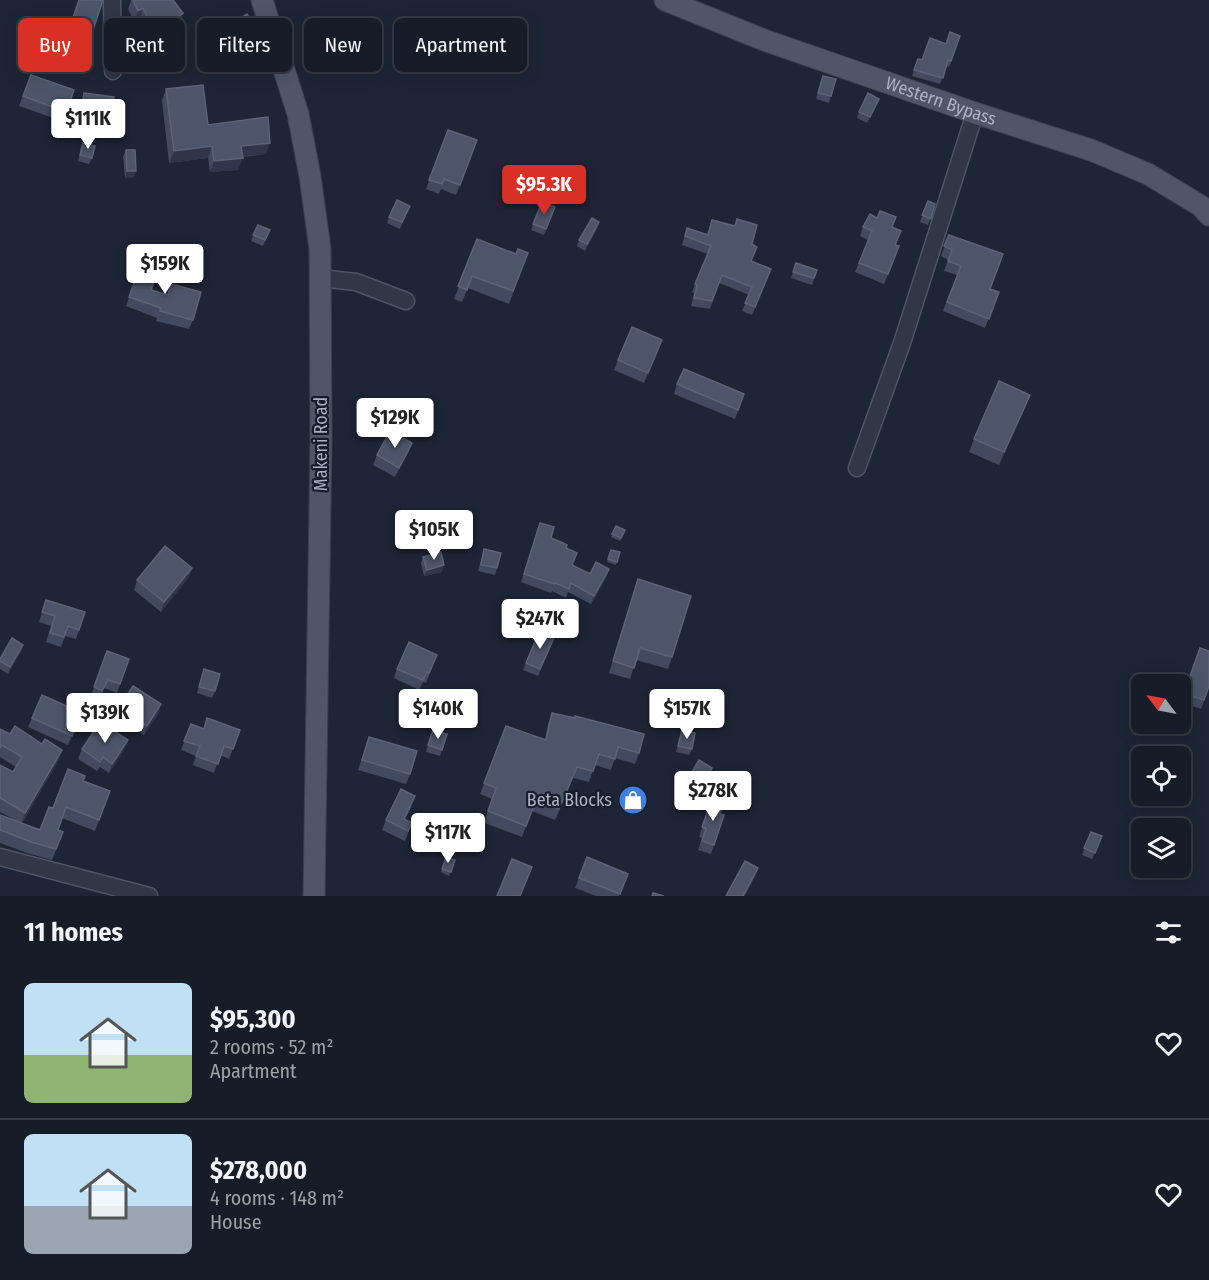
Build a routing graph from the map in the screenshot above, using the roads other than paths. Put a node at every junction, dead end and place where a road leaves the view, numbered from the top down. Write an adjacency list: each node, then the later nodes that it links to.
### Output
1 (112, 0): 4 (street)
2 (262, 0): 7 (main road, Makeni Road)
3 (664, 0): 5 (main road, Western Bypass)
4 (112, 18)
5 (975, 113): 6 (main road, Western Bypass); 9 (street)
6 (1209, 215)
7 (320, 278): 8 (street); 12 (main road, Makeni Road)
8 (406, 301)
9 (857, 468)
10 (0, 857): 11 (street)
11 (149, 896)
12 (314, 896)

